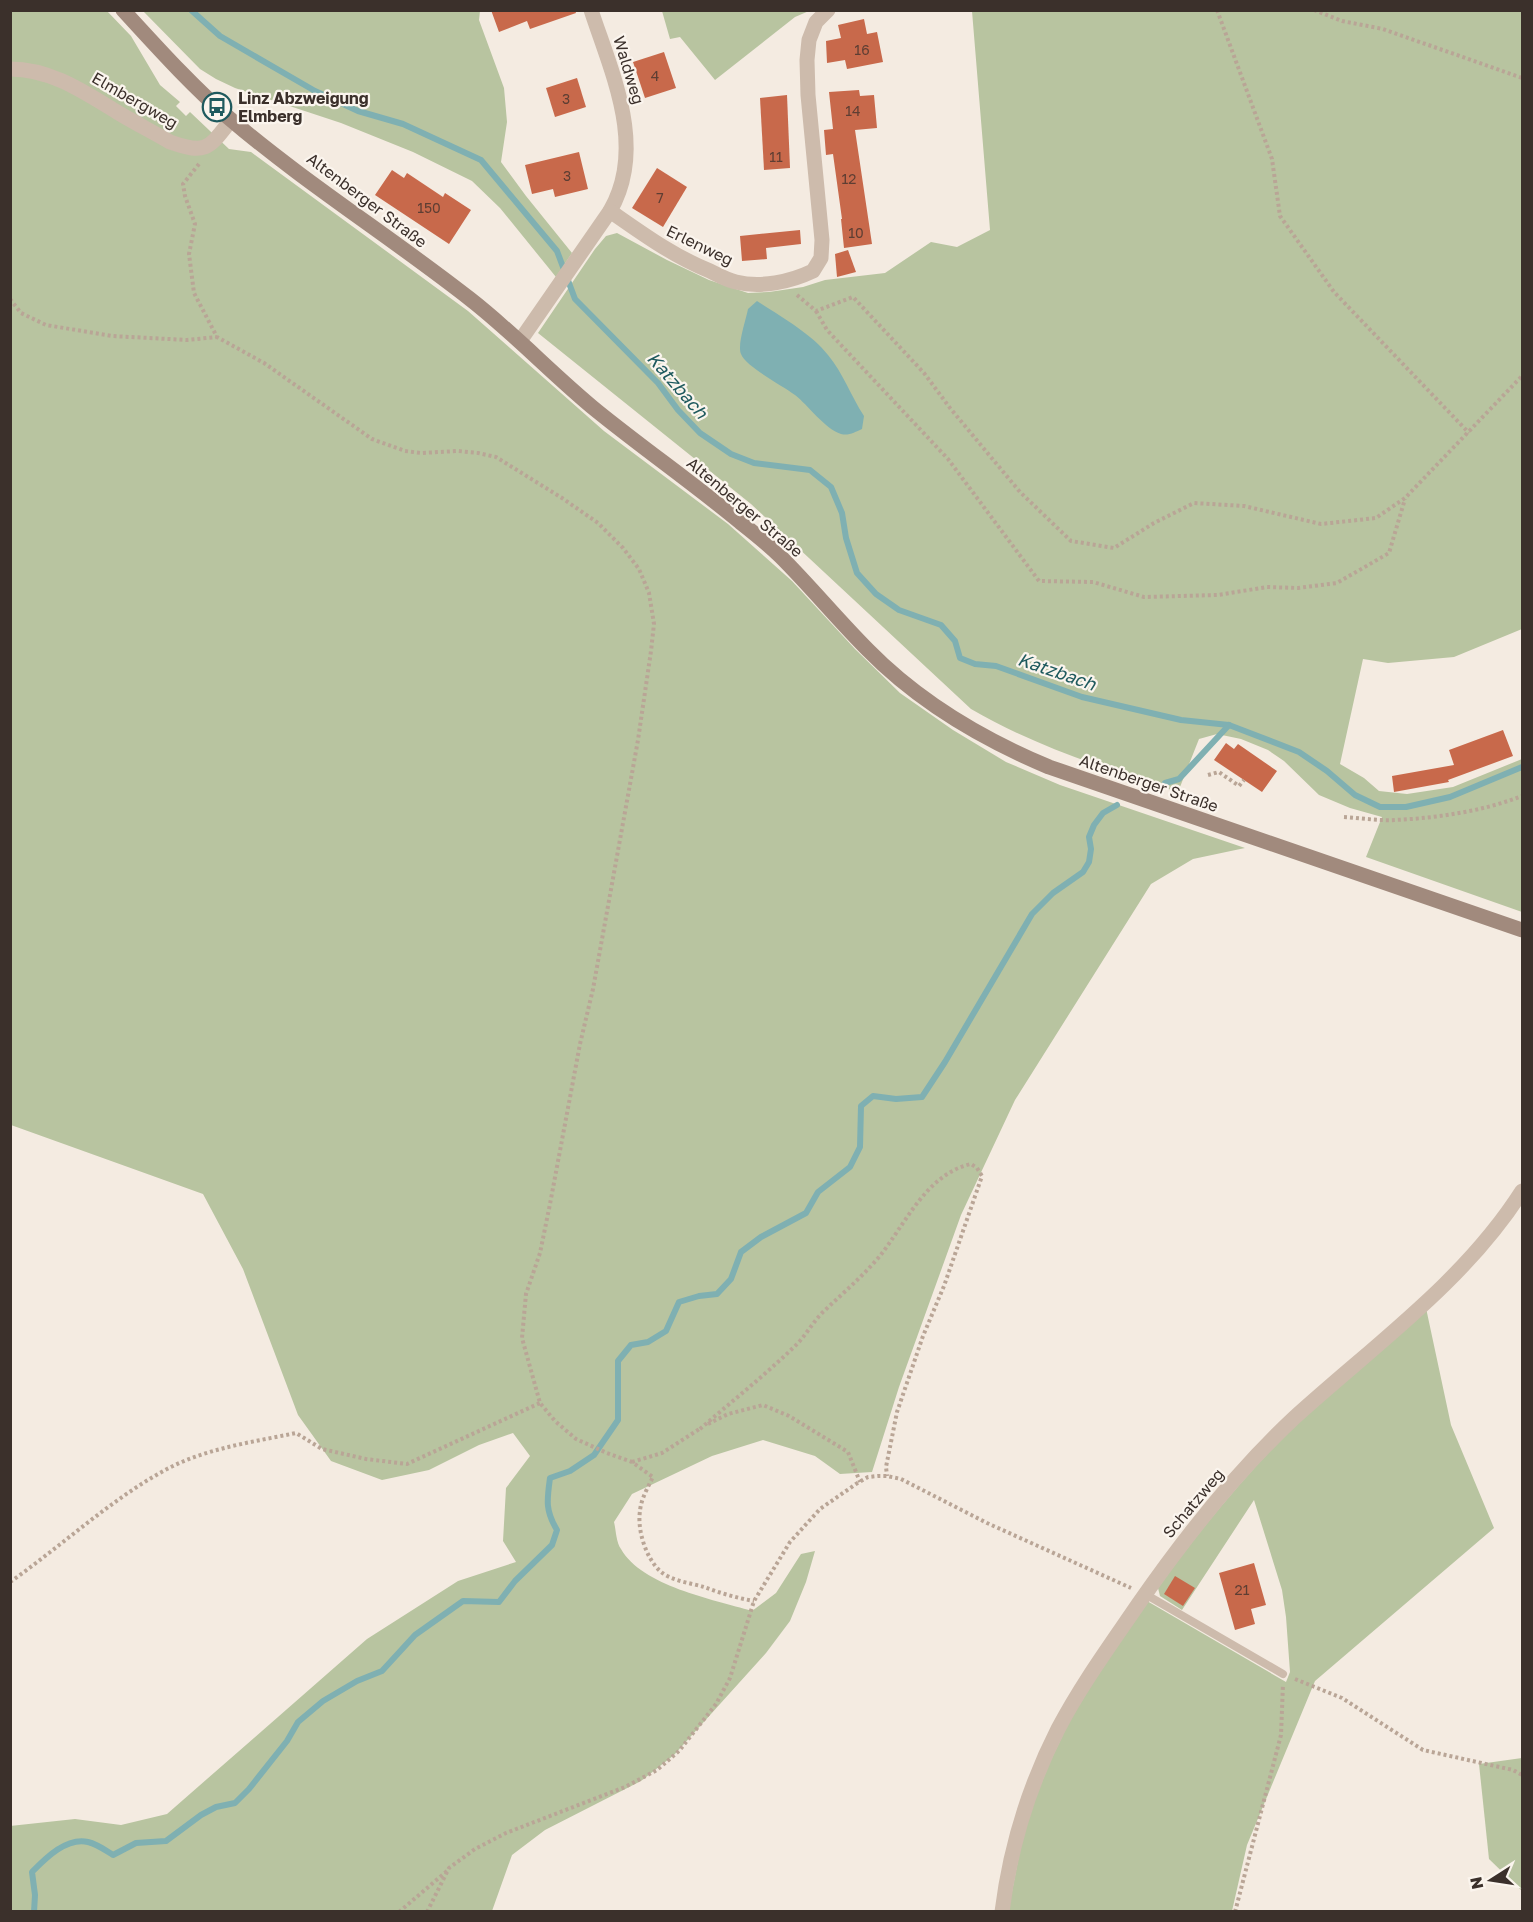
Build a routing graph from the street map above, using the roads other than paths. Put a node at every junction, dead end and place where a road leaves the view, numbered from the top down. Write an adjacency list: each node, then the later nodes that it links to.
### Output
1 (123, 10): 5 (street, Altenberger Straße)
2 (591, 10): 6 (street, Waldweg)
3 (828, 10): 6 (street, Erlenweg)
4 (10, 69): 5 (street, Elmbergweg)
5 (231, 120): 7 (street, Altenberger Straße)
6 (610, 211): 7 (street)
7 (520, 341): 8 (street, Altenberger Straße)
8 (1522, 930)
9 (1522, 1191): 10 (street, Schatzweg)
10 (1145, 1594): 11 (lane); 12 (street, Schatzweg)
11 (1283, 1674)
12 (1002, 1911)

